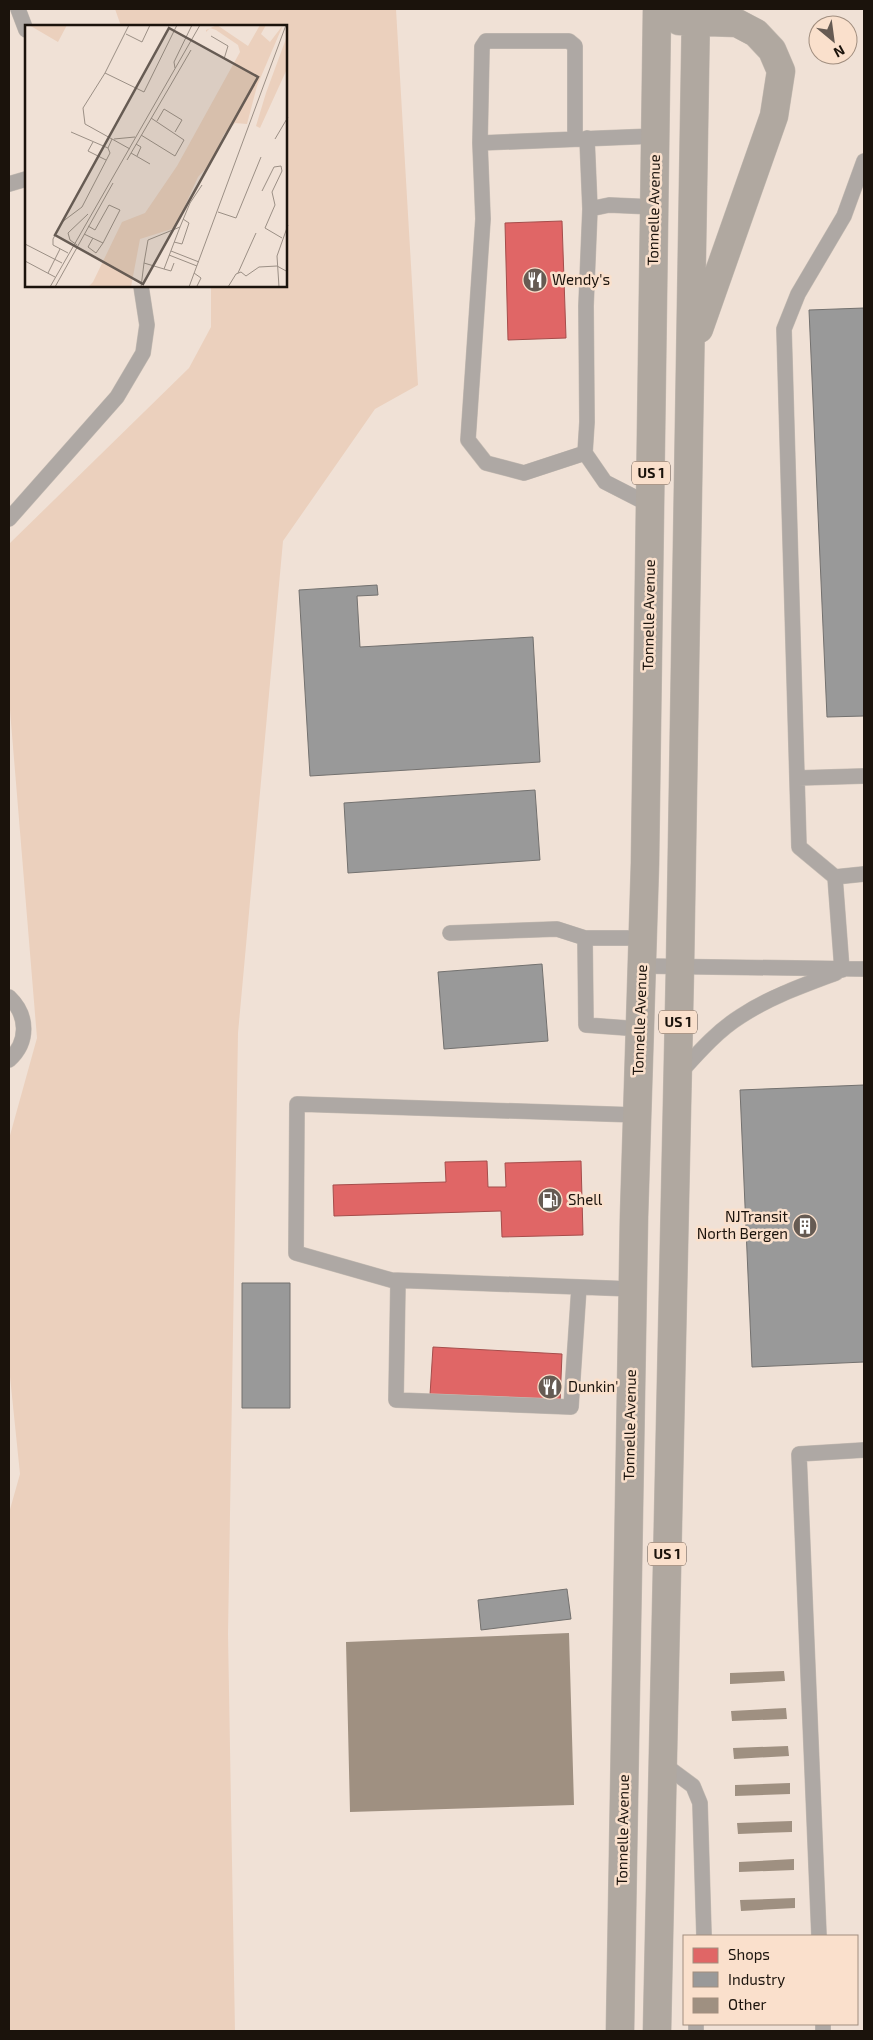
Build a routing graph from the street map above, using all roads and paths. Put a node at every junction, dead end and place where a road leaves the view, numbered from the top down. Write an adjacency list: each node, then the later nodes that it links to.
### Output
1 (18, 9): 4 (lane)
2 (657, 14): 3 (highway); 5 (highway, Tonnelle Avenue / US 1)
3 (696, 15): 14 (highway, US 1); 14 (highway)
4 (25, 27)
5 (655, 136): 6 (lane); 11 (highway, Tonnelle Avenue / US 1)
6 (581, 139): 7 (lane); 7 (lane); 12 (lane)
7 (480, 143): 15 (lane)
8 (864, 161): 19 (lane)
9 (25, 179): 10 (lane)
10 (9, 184)
11 (654, 207): 12 (lane); 16 (highway, Tonnelle Avenue / US 1)
12 (590, 209): 15 (lane)
13 (141, 288): 17 (lane)
14 (691, 354): 26 (highway, US 1)
15 (585, 453): 16 (lane)
16 (650, 505): 24 (highway, Tonnelle Avenue / US 1)
17 (9, 519)
18 (864, 776): 19 (lane)
19 (798, 778): 21 (lane)
20 (864, 874): 21 (lane)
21 (835, 877): 28 (lane)
22 (450, 933): 23 (lane)
23 (586, 938): 24 (lane); 30 (lane)
24 (643, 938): 25 (highway, Tonnelle Avenue / US 1)
25 (643, 966): 26 (lane); 30 (highway, Tonnelle Avenue / US 1)
26 (680, 967): 28 (lane); 32 (highway, US 1)
27 (864, 969): 28 (lane)
28 (842, 970): 32 (lane)
29 (9, 997): 31 (lane)
30 (640, 1029): 33 (highway, Tonnelle Avenue / US 1)
31 (9, 1060)
32 (677, 1077): 38 (highway, US 1)
33 (637, 1115): 34 (lane); 36 (highway, Tonnelle Avenue / US 1)
34 (398, 1281): 35 (lane); 35 (lane)
35 (579, 1287): 36 (lane)
36 (632, 1289): 41 (highway, Tonnelle Avenue / US 1)
37 (864, 1450): 40 (lane)
38 (662, 1763): 39 (lane); 42 (highway, US 1)
39 (704, 1935)
40 (819, 1935)
41 (620, 2031)
42 (657, 2031)

